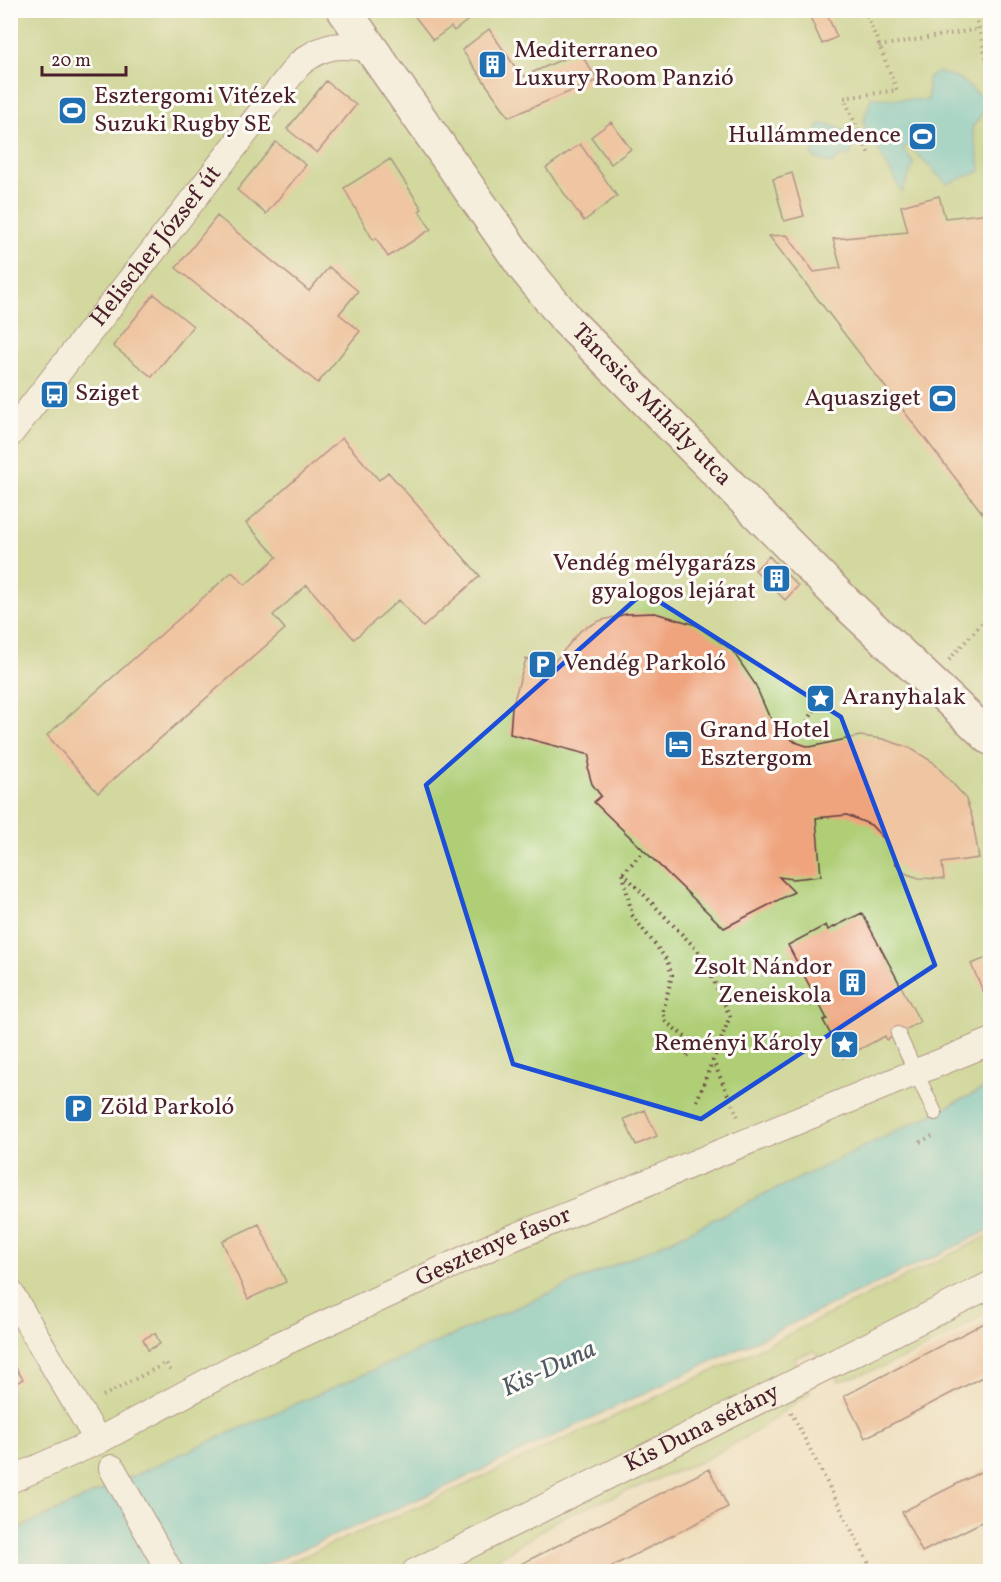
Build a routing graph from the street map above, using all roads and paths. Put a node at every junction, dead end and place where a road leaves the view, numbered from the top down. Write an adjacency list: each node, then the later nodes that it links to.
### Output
1 (865, 10): 5 (path)
2 (974, 10): 4 (path)
3 (358, 26): 8 (street, Helischer József út); 12 (street, Táncsics Mihály utca)
4 (979, 29): 5 (path); 6 (path)
5 (879, 46): 7 (path)
6 (990, 73)
7 (868, 153)
8 (10, 434)
9 (990, 614): 10 (path)
10 (943, 667)
11 (818, 704): 13 (path)
12 (990, 738)
13 (795, 742)
14 (644, 851): 15 (path)
15 (623, 873): 17 (path); 19 (path)
16 (898, 1034): 22 (lane)
17 (694, 1041): 19 (path); 20 (path)
18 (990, 1041): 22 (street, Gesztenye fasor)
19 (716, 1051): 21 (path)
20 (687, 1056)
21 (712, 1061): 23 (path); 26 (path)
22 (916, 1072): 24 (lane); 26 (street, Gesztenye fasor)
23 (697, 1101)
24 (935, 1113)
25 (942, 1131): 27 (path)
26 (748, 1140): 31 (street, Gesztenye fasor)
27 (920, 1142)
28 (990, 1285): 30 (street, Kis Duna sétány)
29 (10, 1292): 32 (street)
30 (779, 1390): 37 (street, Kis Duna sétány); 38 (path)
31 (183, 1395): 32 (path); 33 (street, Gesztenye fasor)
32 (78, 1409): 33 (street)
33 (98, 1442): 35 (street, Gesztenye fasor)
34 (112, 1468): 36 (street)
35 (10, 1480)
36 (170, 1572)
37 (415, 1572)
38 (873, 1572)

